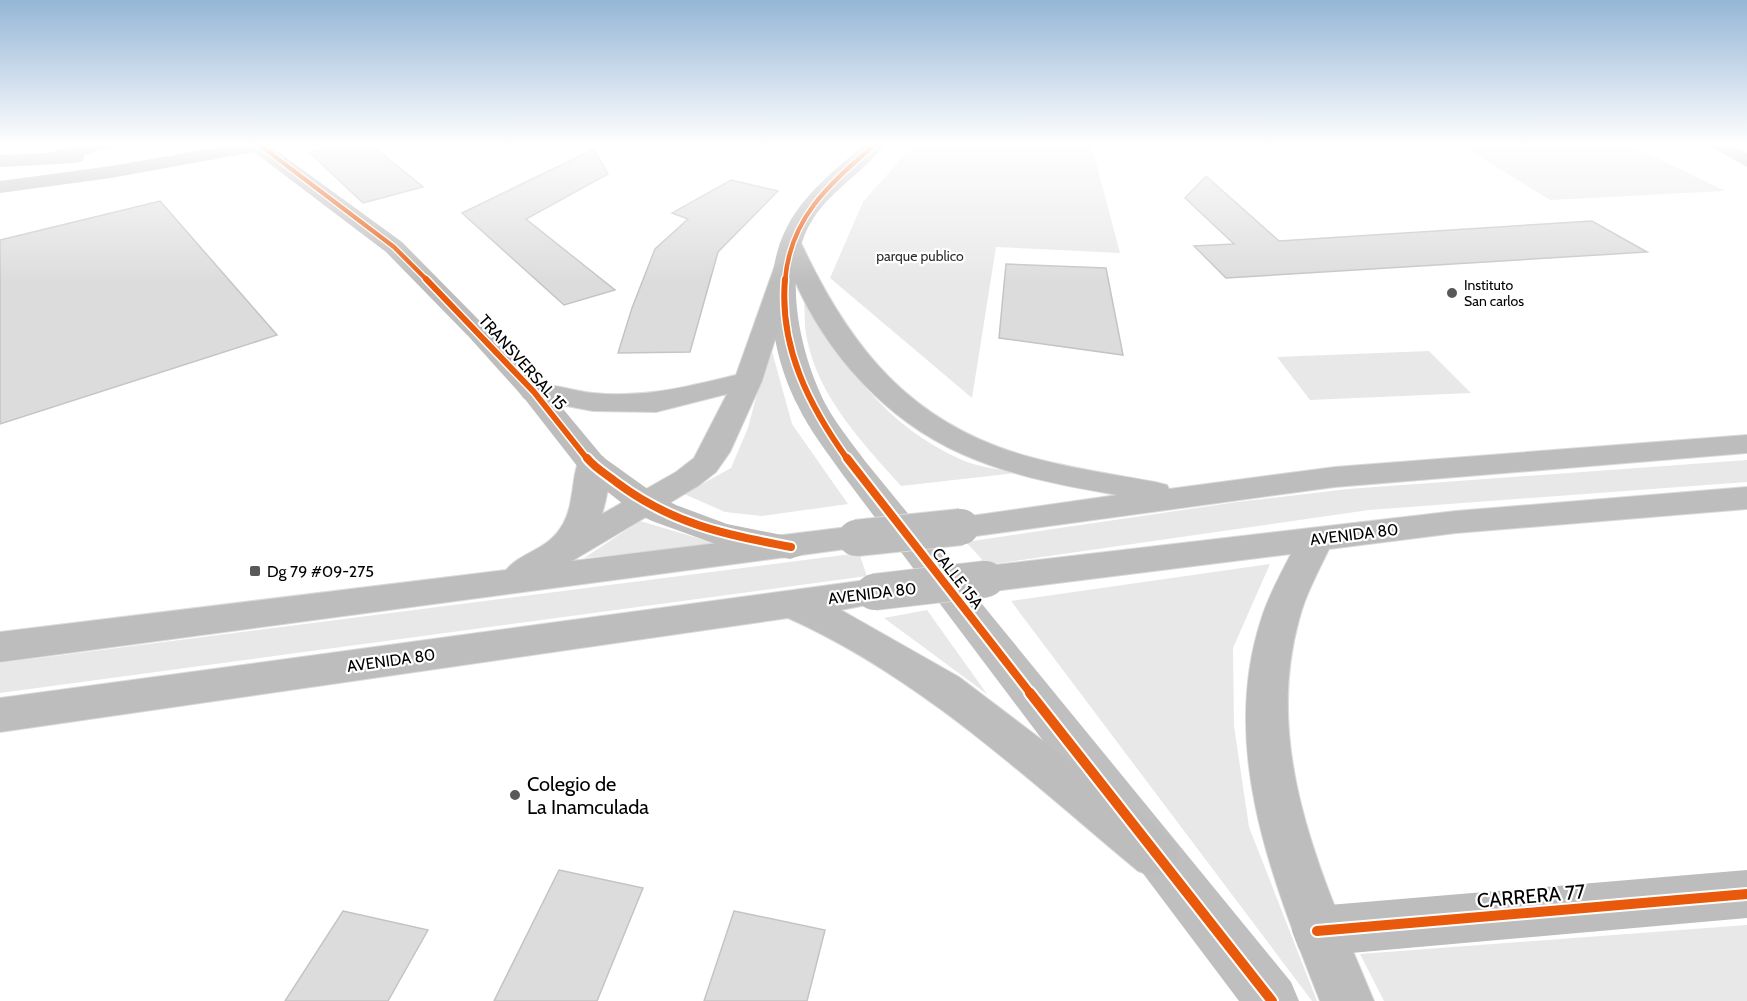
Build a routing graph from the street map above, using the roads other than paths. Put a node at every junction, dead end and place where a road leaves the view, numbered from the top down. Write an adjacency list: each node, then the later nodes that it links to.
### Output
1 (317, 190): 5 (main road, TRANSVERSAL 15)
2 (830, 190): 3 (street, CALLE 15A)
3 (789, 256): 4 (main road); 8 (main road); 18 (street, CALLE 15A)
4 (748, 381): 5 (main road); 10 (main road)
5 (534, 392): 7 (main road, TRANSVERSAL 15)
6 (1747, 444): 8 (main road)
7 (592, 465): 10 (main road, TRANSVERSAL 15); 13 (main road)
8 (1183, 497): 12 (main road, bridge)
9 (1747, 498): 11 (main road, AVENIDA 80)
10 (644, 503): 12 (main road, TRANSVERSAL 15); 13 (main road)
11 (1316, 539): 15 (main road, AVENIDA 80, bridge); 20 (main road)
12 (791, 547): 14 (main road)
13 (561, 552): 14 (main road)
14 (509, 582): 16 (main road)
15 (792, 604): 17 (main road, AVENIDA 80); 18 (main road)
16 (0, 646)
17 (0, 715)
18 (1155, 855): 21 (street, CALLE 15A)
19 (1747, 894): 20 (main road, CARRERA 77)
20 (1317, 931): 22 (main road)
21 (1272, 1001)
22 (1347, 1001)

